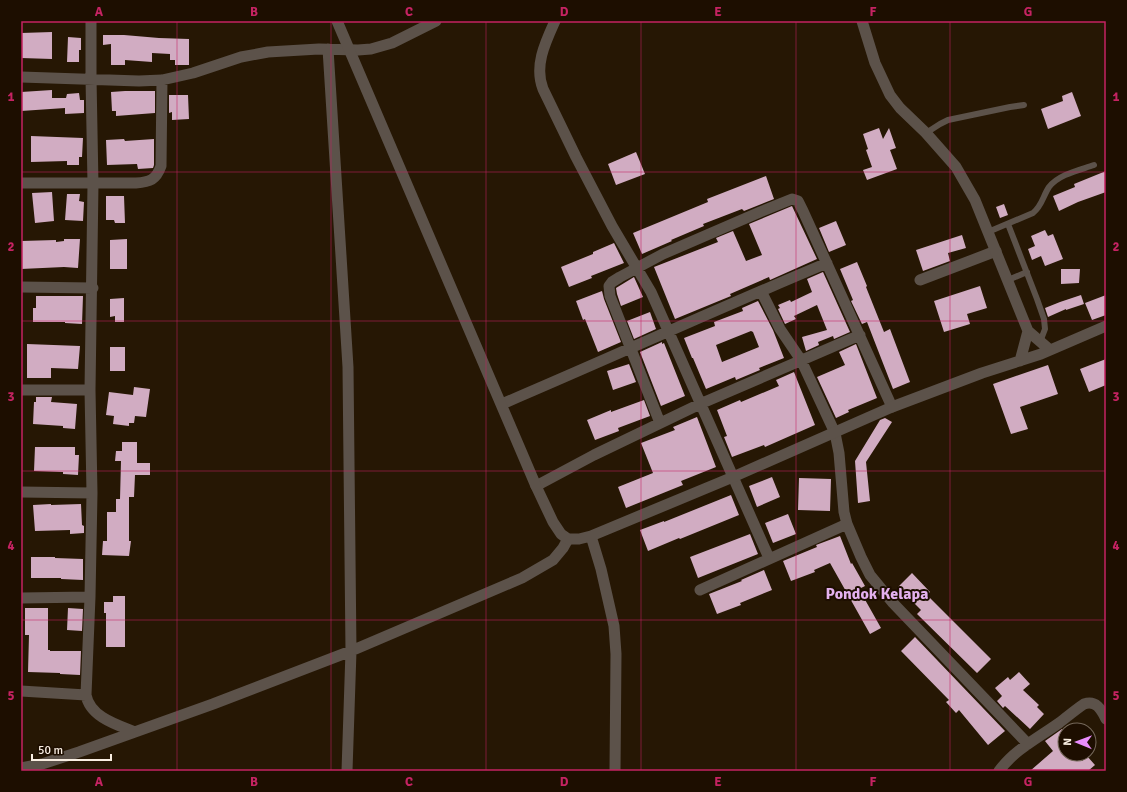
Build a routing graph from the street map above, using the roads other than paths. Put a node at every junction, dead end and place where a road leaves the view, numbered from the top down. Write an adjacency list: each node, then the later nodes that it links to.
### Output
1 (91, 21): 9 (street)
2 (338, 21): 7 (street)
3 (436, 21): 7 (street)
4 (555, 21): 20 (street)
5 (862, 21): 12 (street)
6 (328, 49): 7 (street); 10 (street); 54 (street)
7 (349, 49): 38 (street)
8 (21, 77): 9 (street)
9 (91, 78): 10 (street); 15 (street)
10 (162, 80): 15 (street)
11 (1024, 105): 12 (lane)
12 (926, 133): 17 (street)
13 (1094, 165): 16 (lane)
14 (21, 183): 15 (street)
15 (93, 184): 25 (street)
16 (1008, 224): 17 (lane); 21 (lane)
17 (988, 232): 18 (street)
18 (996, 251): 22 (street); 23 (street)
19 (827, 263): 20 (street); 26 (street); 30 (street)
20 (638, 268): 28 (street); 32 (street)
21 (1027, 272): 23 (lane); 31 (lane)
22 (920, 280)
23 (1008, 280): 29 (street)
24 (21, 287): 25 (street)
25 (93, 288): 37 (street)
26 (761, 291): 28 (street); 34 (street)
27 (1106, 326): 33 (street)
28 (669, 331): 32 (street); 39 (street)
29 (1028, 331): 31 (street); 35 (street)
30 (860, 335): 34 (street); 40 (street)
31 (1040, 342): 33 (street)
32 (630, 349): 38 (street); 41 (street)
33 (1050, 350): 35 (street)
34 (801, 360): 39 (street); 42 (street)
35 (1020, 361): 40 (street)
36 (21, 390): 37 (street)
37 (90, 390): 46 (street)
38 (502, 404): 44 (street)
39 (700, 404): 41 (street); 43 (street)
40 (892, 407): 42 (street)
41 (660, 423): 44 (street)
42 (835, 433): 43 (street); 47 (street)
43 (733, 477): 48 (street); 50 (street)
44 (536, 486): 49 (street)
45 (21, 492): 46 (street)
46 (92, 493): 53 (street)
47 (847, 524): 50 (street); 59 (street)
48 (591, 536): 49 (street); 62 (street)
49 (568, 539): 54 (street)
50 (769, 558): 51 (street)
51 (700, 590)
52 (21, 598): 53 (street)
53 (90, 598): 56 (street)
54 (351, 651): 58 (street); 61 (street)
55 (21, 691): 56 (street)
56 (86, 695): 58 (street)
57 (1106, 719): 59 (street)
58 (136, 732): 60 (street)
59 (1028, 744): 63 (street)
60 (21, 768)
61 (347, 771)
62 (615, 771)
63 (999, 771)

